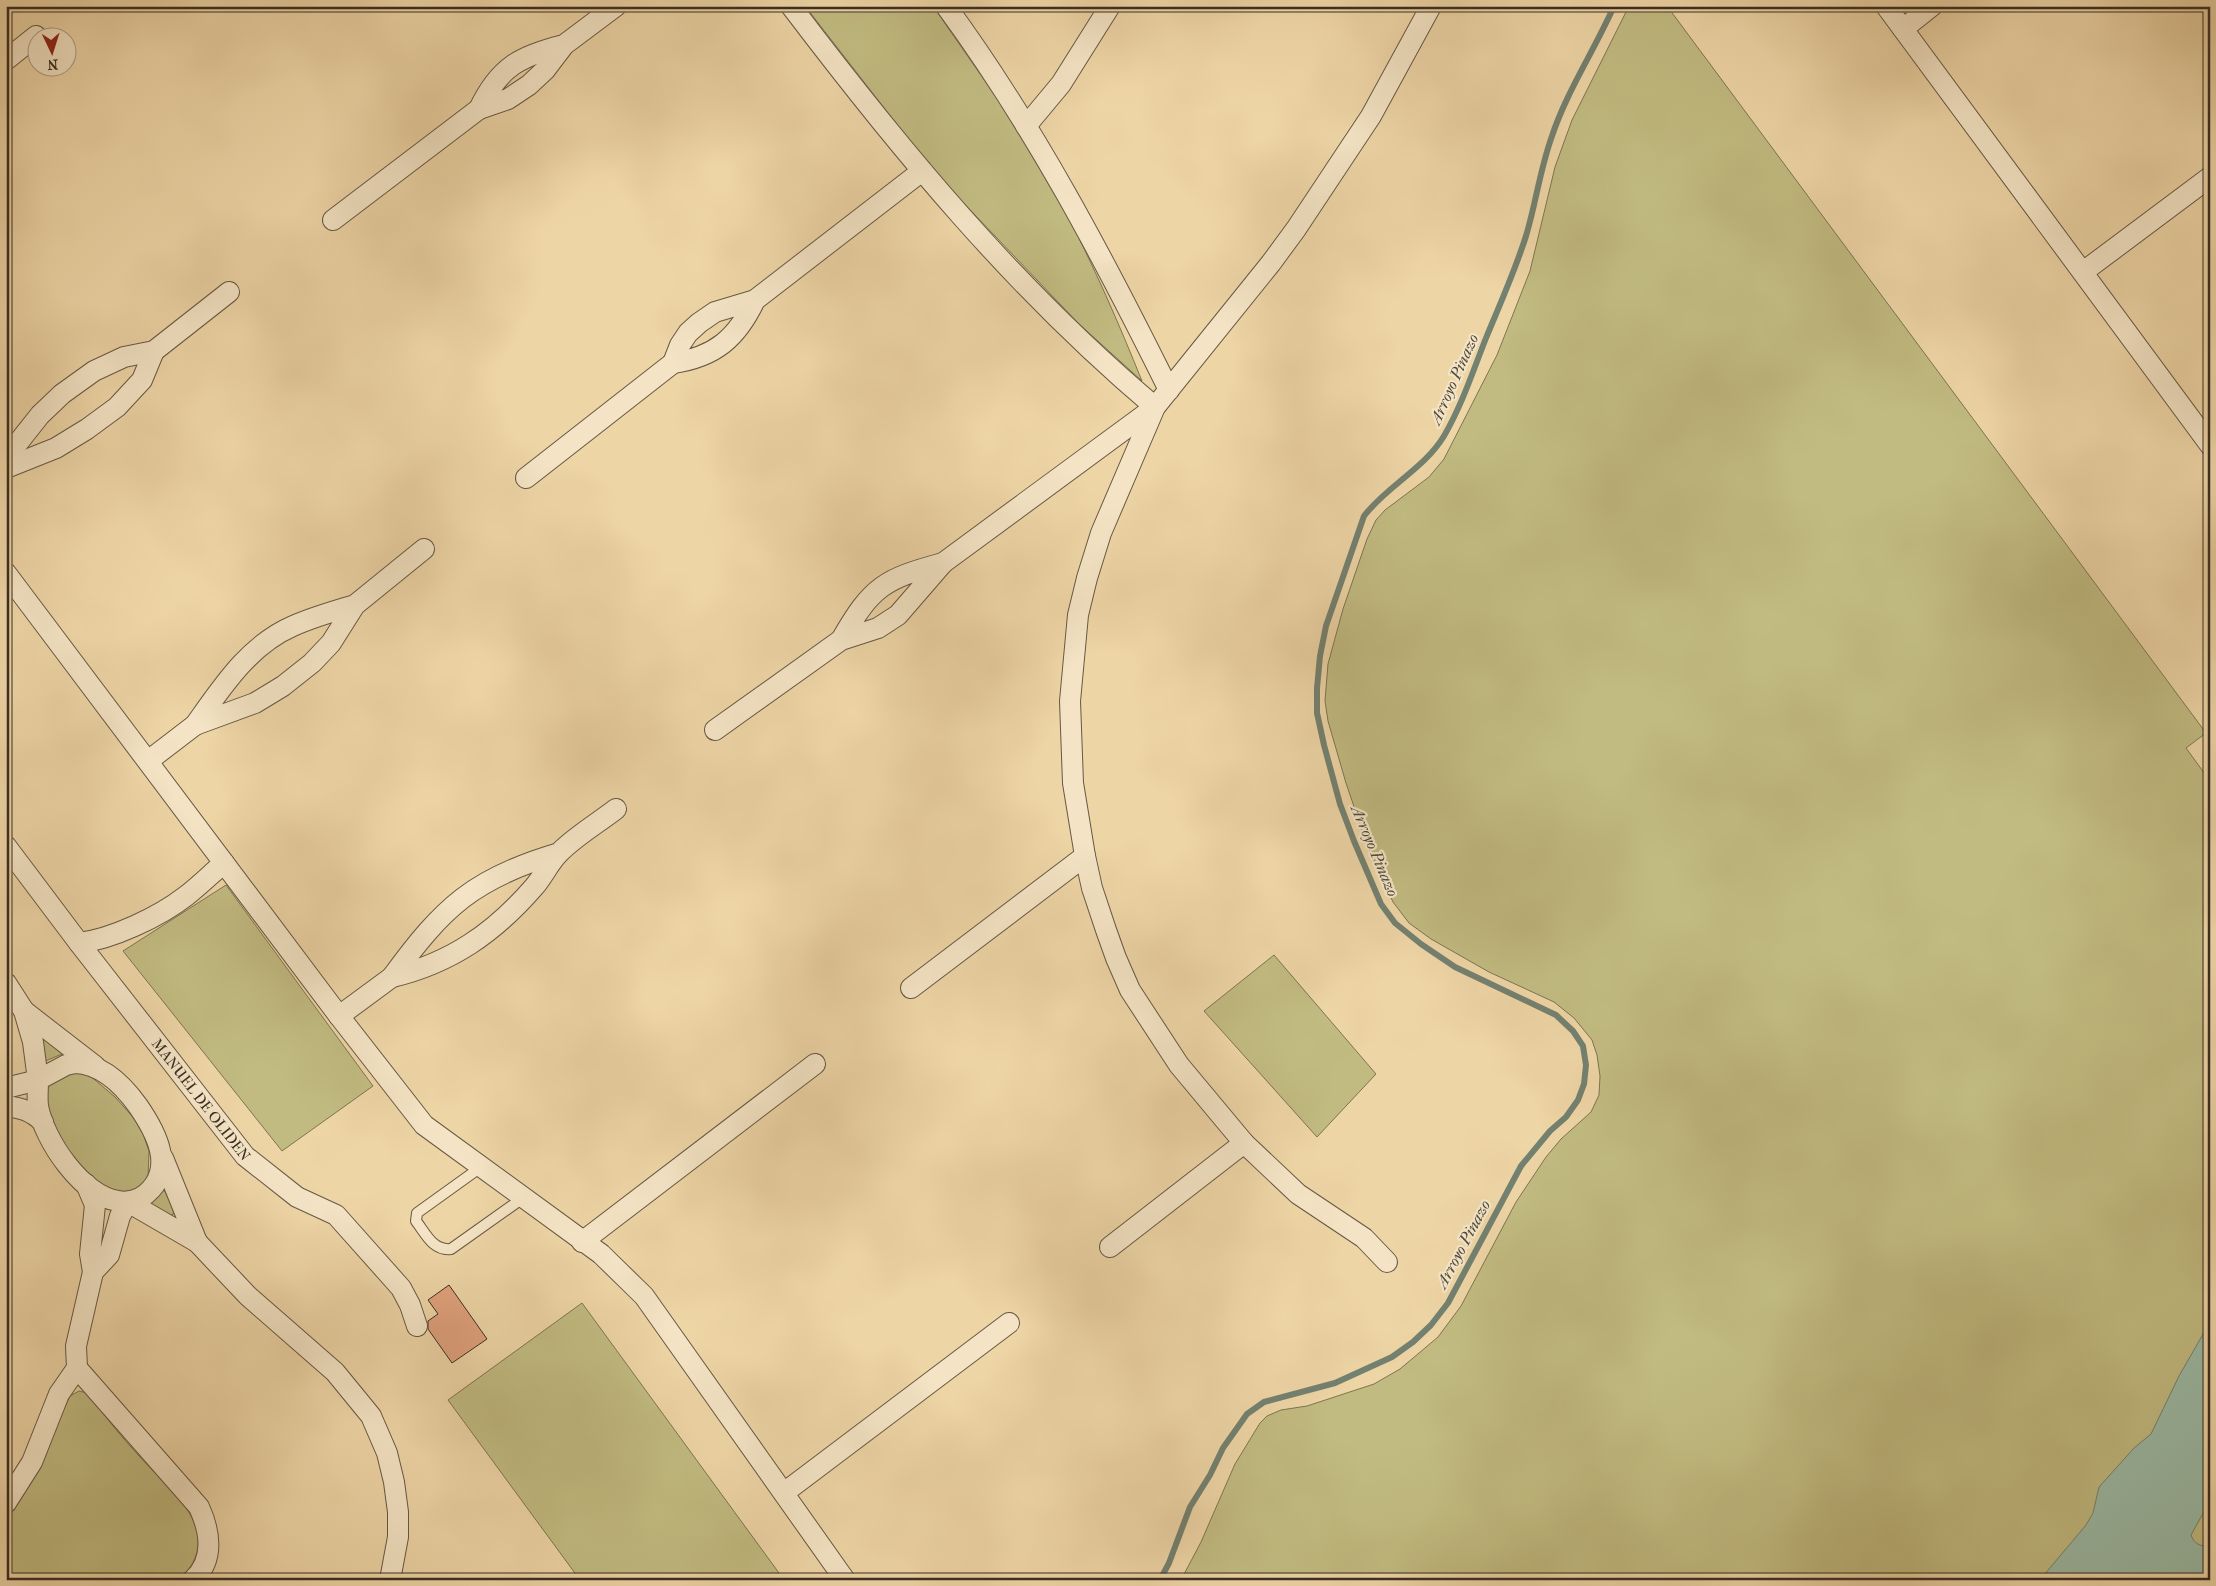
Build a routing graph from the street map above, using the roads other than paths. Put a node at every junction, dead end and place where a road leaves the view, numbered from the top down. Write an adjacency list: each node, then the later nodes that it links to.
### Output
1 (616, 6): 14 (street)
2 (791, 6): 12 (street)
3 (946, 6): 11 (street)
4 (1110, 6): 11 (street)
5 (1431, 6): 20 (street)
6 (1886, 6): 8 (street)
7 (1932, 6): 8 (street)
8 (1903, 29): 15 (street)
9 (28, 42): 10 (street)
10 (6, 60)
11 (1026, 126): 20 (street)
12 (922, 171): 17 (street); 21 (street)
13 (2210, 178): 15 (street)
14 (332, 220)
15 (2083, 272): 22 (street)
16 (229, 292): 18 (street)
17 (755, 300): 19 (street); 19 (street)
18 (154, 351): 23 (street); 24 (street)
19 (673, 363): 25 (street)
20 (1169, 390): 21 (street)
21 (1155, 407): 27 (street); 37 (street)
22 (2210, 445)
23 (6, 458)
24 (6, 468)
25 (526, 478)
26 (424, 549): 29 (street)
27 (943, 563): 30 (street); 30 (street)
28 (6, 573): 33 (street)
29 (355, 605): 31 (street); 31 (street)
30 (842, 640): 32 (street)
31 (195, 725): 33 (street)
32 (715, 730)
33 (148, 760): 38 (street)
34 (616, 809): 36 (street)
35 (6, 846): 39 (street, MANUEL DE OLIDEN)
36 (559, 853): 40 (street); 40 (street)
37 (1085, 856): 42 (street); 51 (street)
38 (224, 863): 39 (street); 44 (street)
39 (79, 943): 63 (street, MANUEL DE OLIDEN)
40 (392, 977): 44 (street)
41 (6, 983): 43 (street)
42 (911, 988)
43 (24, 1011): 46 (street); 47 (street)
44 (339, 1016): 53 (street)
45 (815, 1064): 58 (street)
46 (97, 1067): 47 (street); 52 (street)
47 (38, 1080): 48 (street); 50 (street)
48 (6, 1088)
49 (6, 1106): 50 (street)
50 (43, 1122): 54 (street)
51 (1244, 1143): 59 (street); 60 (street)
52 (162, 1154): 56 (street); 57 (street)
53 (481, 1167): 55 (street); 55 (lane)
54 (86, 1184): 56 (street); 61 (street)
55 (523, 1198): 58 (street)
56 (128, 1202): 57 (street); 61 (street)
57 (197, 1242): 68 (street)
58 (582, 1242): 65 (street)
59 (1110, 1247)
60 (1387, 1262)
61 (93, 1272): 64 (street)
62 (1009, 1323): 65 (street)
63 (417, 1326)
64 (77, 1368): 66 (street); 67 (street)
65 (784, 1492): 69 (street)
66 (6, 1503)
67 (193, 1580)
68 (390, 1580)
69 (845, 1580)

